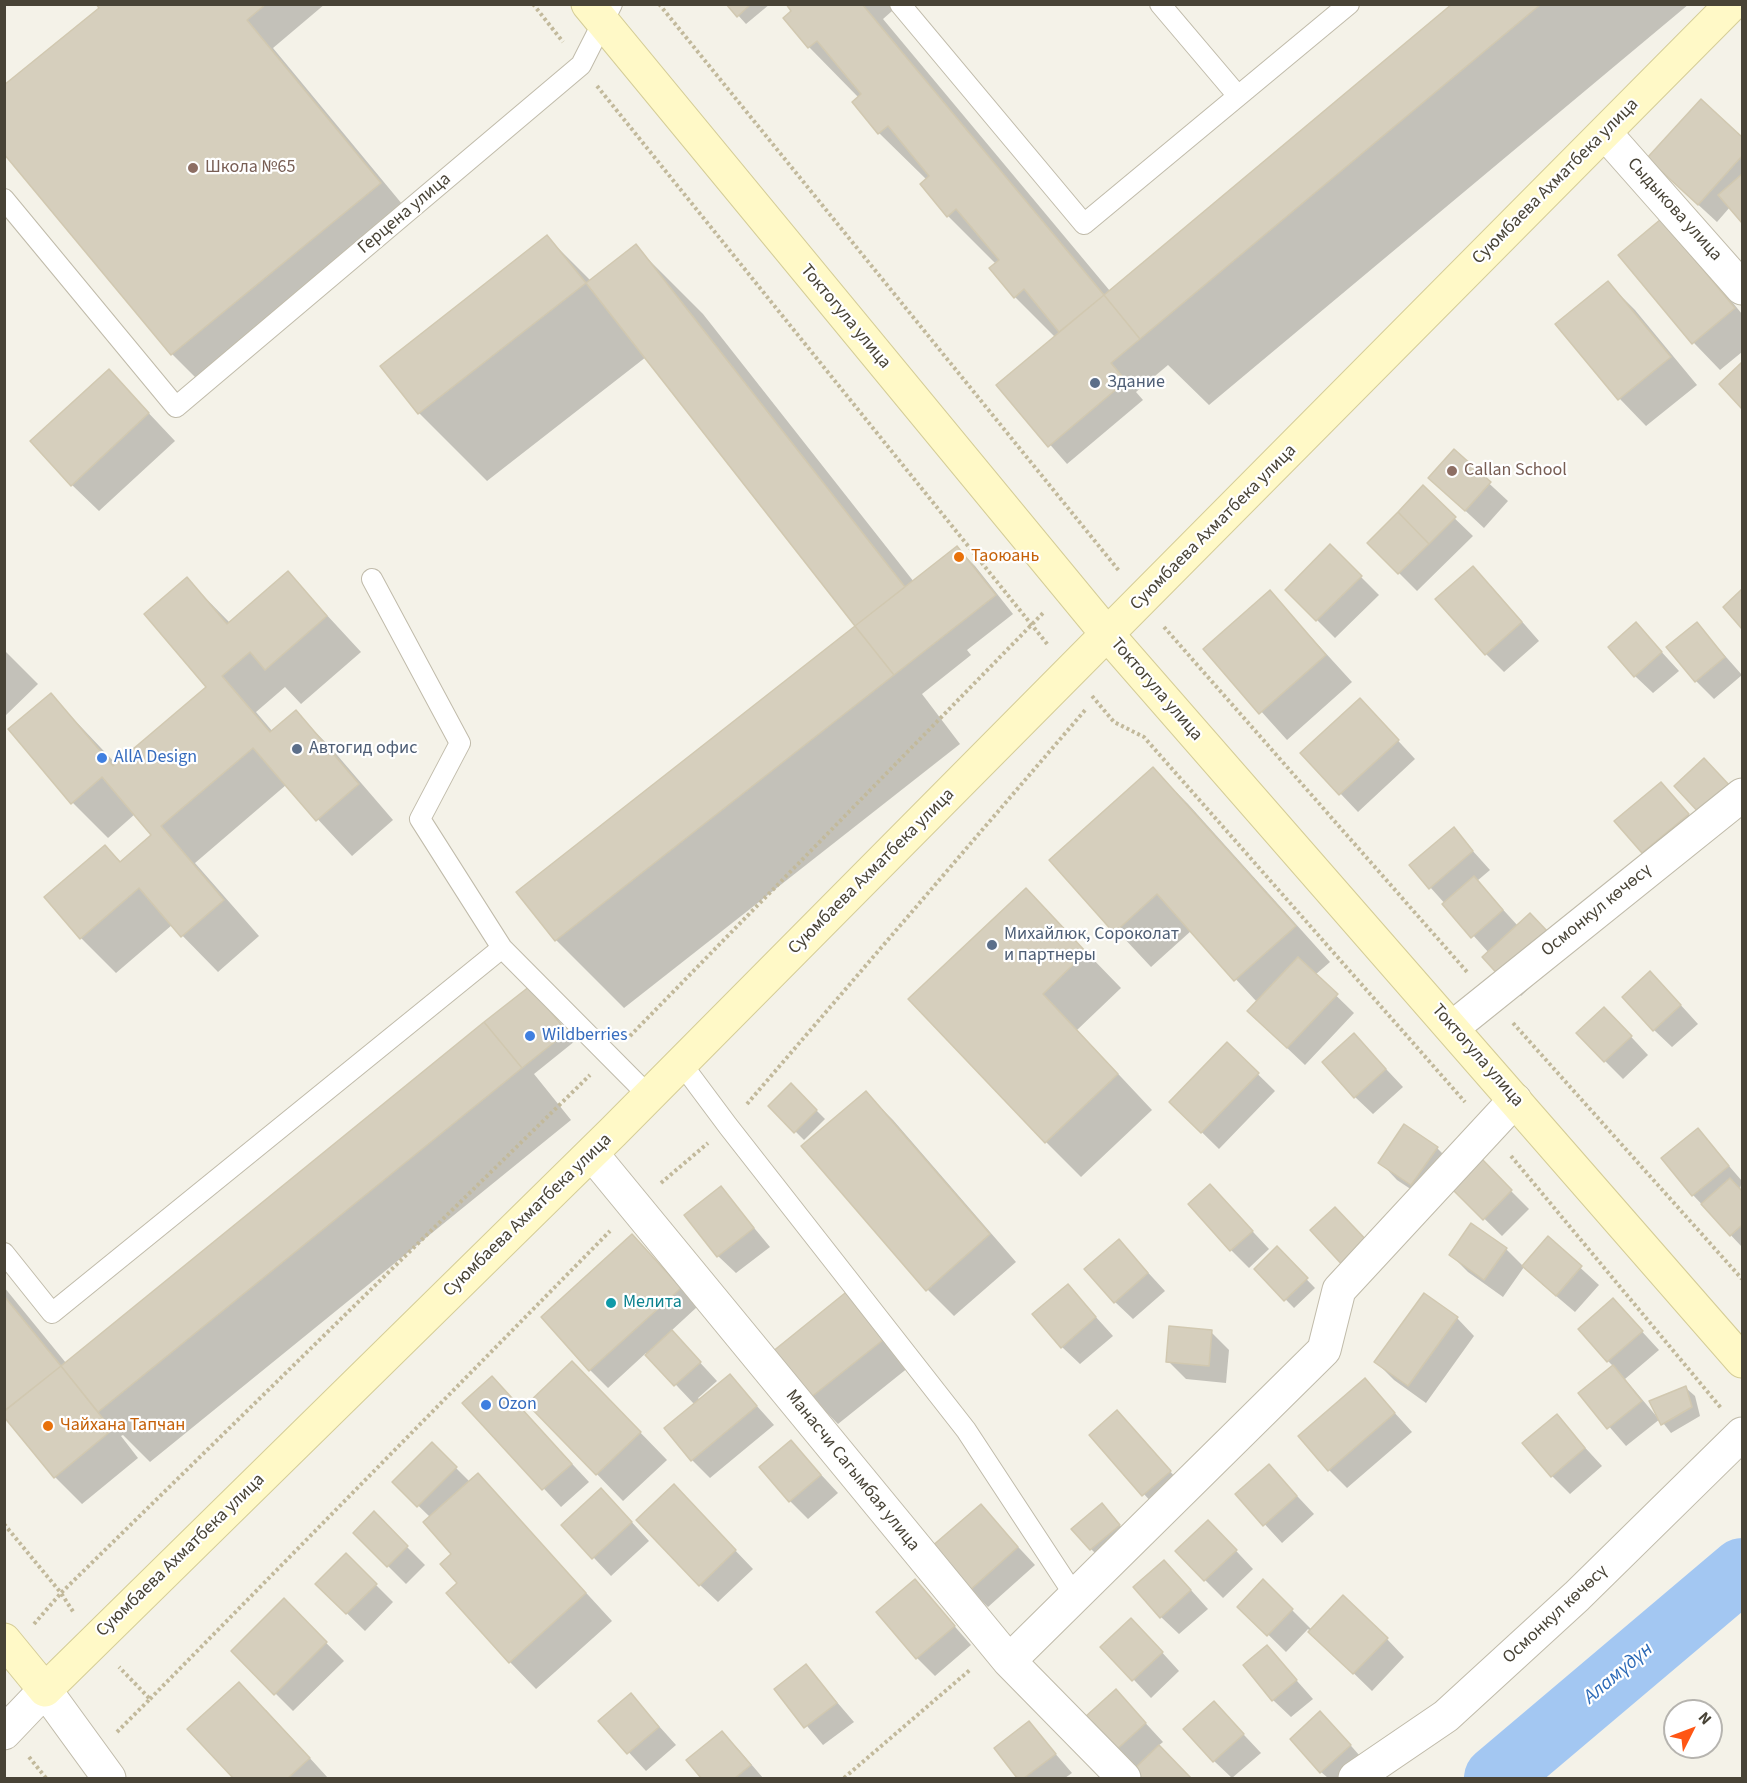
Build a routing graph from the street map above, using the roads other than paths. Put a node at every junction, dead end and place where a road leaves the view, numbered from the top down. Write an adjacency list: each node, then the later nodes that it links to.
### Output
1 (900, 4): 6 (lane)
2 (1160, 4): 6 (lane)
3 (1349, 4): 6 (lane)
4 (1732, 4): 7 (street, Суюмбаева Ахматбека улица)
5 (601, 11): 8 (lane, Герцена улица); 11 (street, Токтогула улица)
6 (1238, 96)
7 (1605, 133): 9 (street, Сыдыкова улица); 11 (street, Суюмбаева Ахматбека улица)
8 (4, 199)
9 (1743, 288)
10 (372, 579): 13 (lane)
11 (1108, 635): 14 (street, Токтогула улица); 15 (street, Суюмбаева Ахматбека улица)
12 (1743, 795): 14 (street, Осмонкул көчөсү)
13 (502, 948): 16 (lane); 19 (lane)
14 (1452, 1028): 17 (street, Токтогула улица)
15 (681, 1063): 16 (street, Суюмбаева Ахматбека улица); 22 (lane)
16 (649, 1096): 18 (street, Суюмбаева Ахматбека улица)
17 (1515, 1100): 20 (street, Токтогула улица); 22 (street)
18 (592, 1154): 24 (street, Манасчи Сагымбая улица); 25 (street, Суюмбаева Ахматбека улица)
19 (4, 1253)
20 (1743, 1361)
21 (1743, 1434): 29 (street, Осмонкул көчөсү)
22 (1076, 1596): 24 (street)
23 (4, 1640): 25 (street)
24 (1003, 1654): 28 (street, Манасчи Сагымбая улица)
25 (45, 1690): 26 (street, Суюмбаева Ахматбека улица); 27 (street)
26 (4, 1733)
27 (101, 1767)
28 (1124, 1779)
29 (1355, 1779)

